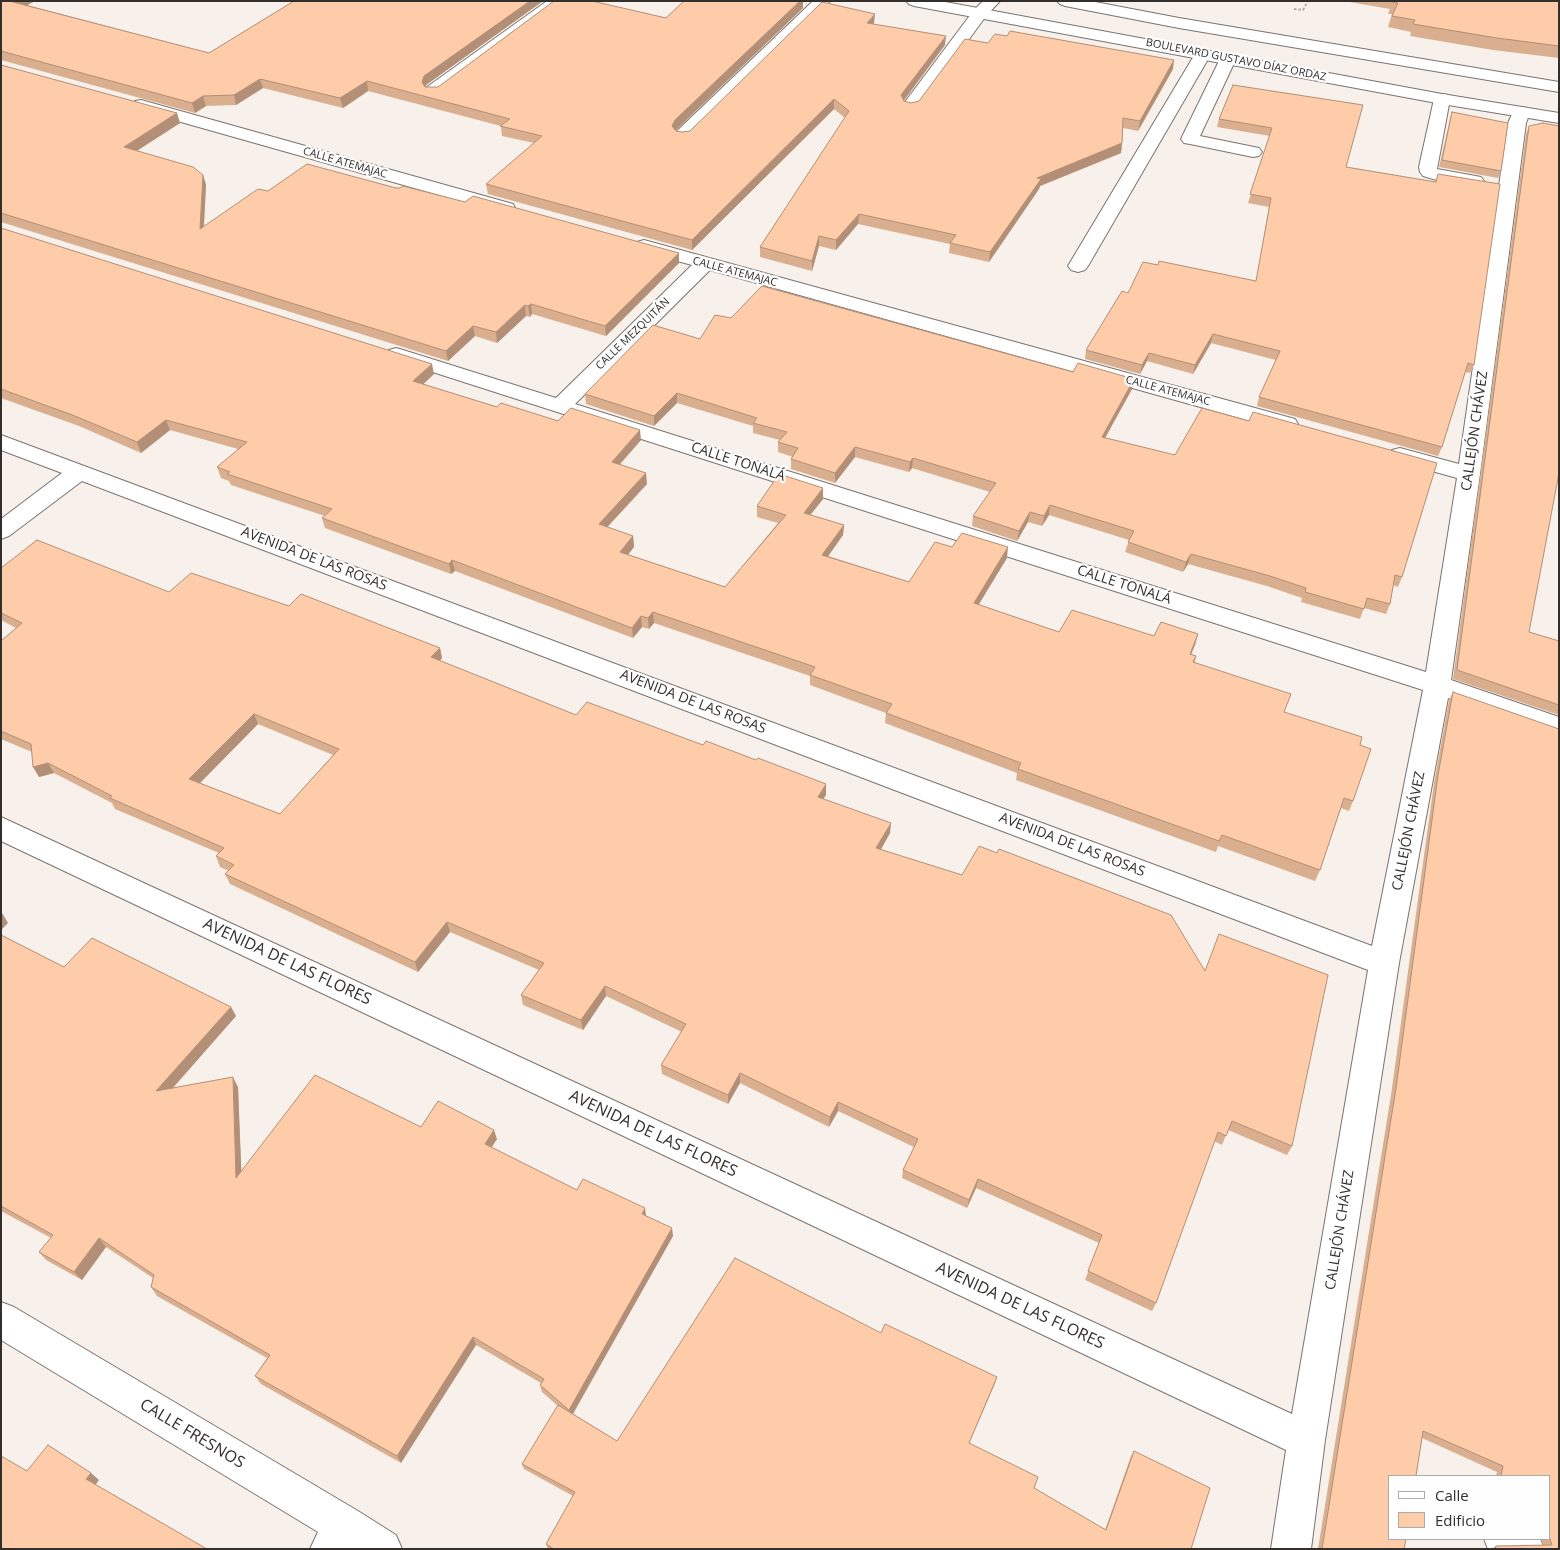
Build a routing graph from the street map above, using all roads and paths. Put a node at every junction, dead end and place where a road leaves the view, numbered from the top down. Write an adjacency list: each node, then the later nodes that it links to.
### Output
1 (557, 1): 11 (street)
2 (822, 1): 17 (street)
3 (914, 1): 6 (street, BOULEVARD GUSTAVO DÍAZ ORDAZ)
4 (1065, 1): 10 (street, BOULEVARD GUSTAVO DÍAZ ORDAZ)
5 (1308, 1): 7 (path)
6 (986, 7): 8 (street, BOULEVARD GUSTAVO DÍAZ ORDAZ); 14 (street)
7 (1293, 9)
8 (1203, 54): 9 (street, BOULEVARD GUSTAVO DÍAZ ORDAZ); 23 (street)
9 (1228, 59): 12 (street, BOULEVARD GUSTAVO DÍAZ ORDAZ); 18 (street)
10 (1559, 87)
11 (433, 90)
12 (1442, 99): 15 (street, BOULEVARD GUSTAVO DÍAZ ORDAZ); 19 (street)
13 (125, 101): 20 (street, CALLE ATEMAJAC)
14 (911, 106)
15 (1521, 112): 16 (street, BOULEVARD GUSTAVO DÍAZ ORDAZ); 19 (street, CALLEJÓN CHÁVEZ)
16 (1559, 118)
17 (683, 135)
18 (1253, 152)
19 (1508, 187): 30 (street, CALLEJÓN CHÁVEZ)
20 (524, 213)
21 (629, 242): 22 (street, CALLE ATEMAJAC)
22 (705, 264): 25 (street, CALLE MEZQUITÁN); 26 (street, CALLE ATEMAJAC)
23 (1078, 266)
24 (381, 349): 25 (street, CALLE TONALÁ)
25 (561, 405): 32 (street, CALLE TONALÁ)
26 (1306, 430)
27 (1, 442): 29 (street, AVENIDA DE LAS ROSAS)
28 (1383, 450): 30 (street)
29 (80, 471): 31 (street); 35 (street, AVENIDA DE LAS ROSAS)
30 (1469, 474): 32 (street, CALLEJÓN CHÁVEZ)
31 (1, 532)
32 (1437, 684): 33 (street, CALLE TONALÁ); 35 (street, CALLEJÓN CHÁVEZ)
33 (1559, 727)
34 (1, 828): 37 (street, AVENIDA DE LAS FLORES)
35 (1384, 963): 37 (street, CALLEJÓN CHÁVEZ)
36 (1, 1320): 38 (street, CALLE FRESNOS)
37 (1306, 1440): 41 (street, CALLEJÓN CHÁVEZ)
38 (337, 1537): 40 (street, CALLE FRESNOS)
39 (1506, 1540): 42 (street)
40 (382, 1549)
41 (1291, 1549)
42 (1524, 1549)

